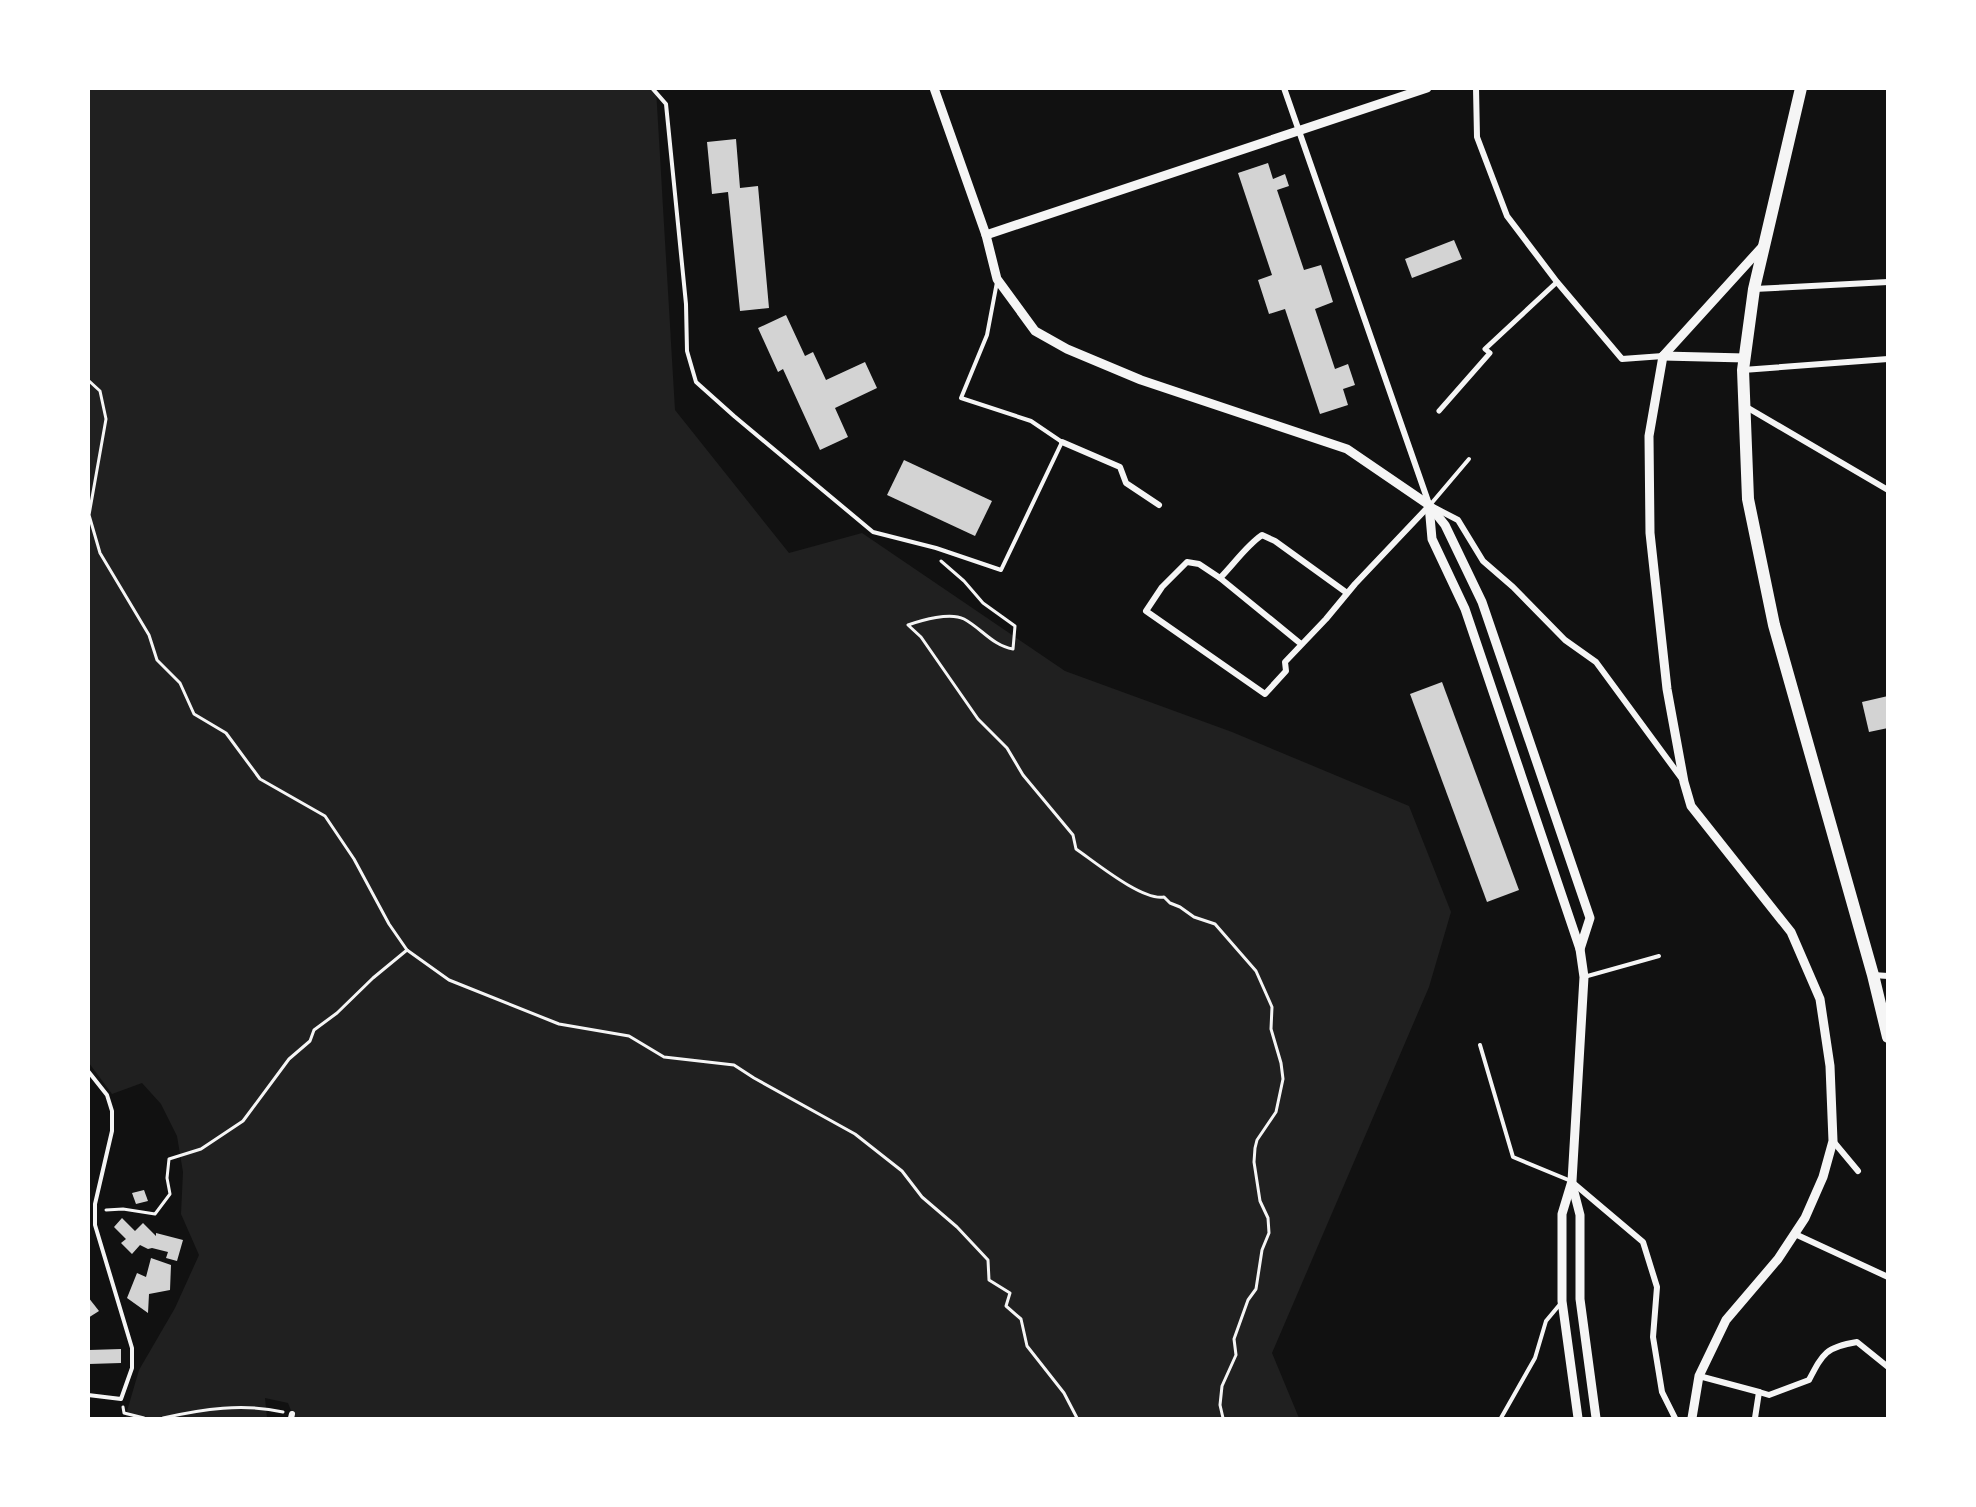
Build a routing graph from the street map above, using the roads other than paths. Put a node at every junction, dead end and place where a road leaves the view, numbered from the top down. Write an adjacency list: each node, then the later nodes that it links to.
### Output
1 (652, 88): 19 (lane)
2 (934, 88): 8 (street)
3 (1284, 88): 7 (street)
4 (1427, 88): 7 (street)
5 (1476, 88): 11 (street)
6 (1801, 88): 9 (main road)
7 (1300, 131): 8 (street); 23 (street)
8 (986, 235): 10 (street)
9 (1766, 244): 13 (main road); 14 (street)
10 (997, 279): 19 (lane); 23 (street)
11 (1557, 282): 14 (street); 18 (street)
12 (1887, 282): 13 (street)
13 (1754, 289): 16 (main road)
14 (1663, 356): 16 (street); 27 (street)
15 (1887, 360): 16 (street)
16 (1744, 364): 17 (main road)
17 (1743, 405): 21 (street); 30 (main road)
18 (1439, 411)
19 (1062, 442): 22 (street)
20 (1469, 459): 23 (lane)
21 (1887, 490)
22 (1159, 505)
23 (1430, 505): 25 (street); 27 (street); 28 (street); 28 (street)
24 (1220, 578): 25 (street); 26 (street); 26 (street)
25 (1347, 593): 26 (street)
26 (1301, 644)
27 (1684, 782): 36 (street)
28 (1580, 949): 32 (street)
29 (1659, 956): 32 (lane)
30 (1873, 975): 31 (street); 33 (main road)
31 (1887, 976)
32 (1584, 977): 38 (street)
33 (1887, 1036)
34 (1480, 1045): 38 (lane)
35 (88, 1071): 45 (lane)
36 (1833, 1141): 37 (street); 39 (street)
37 (1858, 1171)
38 (1572, 1181): 41 (street); 48 (street); 49 (street)
39 (1795, 1234): 40 (street); 43 (street)
40 (1887, 1277)
41 (1562, 1302): 46 (lane); 47 (street)
42 (1887, 1367): 44 (street)
43 (1699, 1376): 44 (street); 50 (street)
44 (1759, 1392): 51 (street)
45 (88, 1395)
46 (1501, 1419)
47 (1578, 1419)
48 (1596, 1419)
49 (1675, 1419)
50 (1692, 1419)
51 (1755, 1419)

